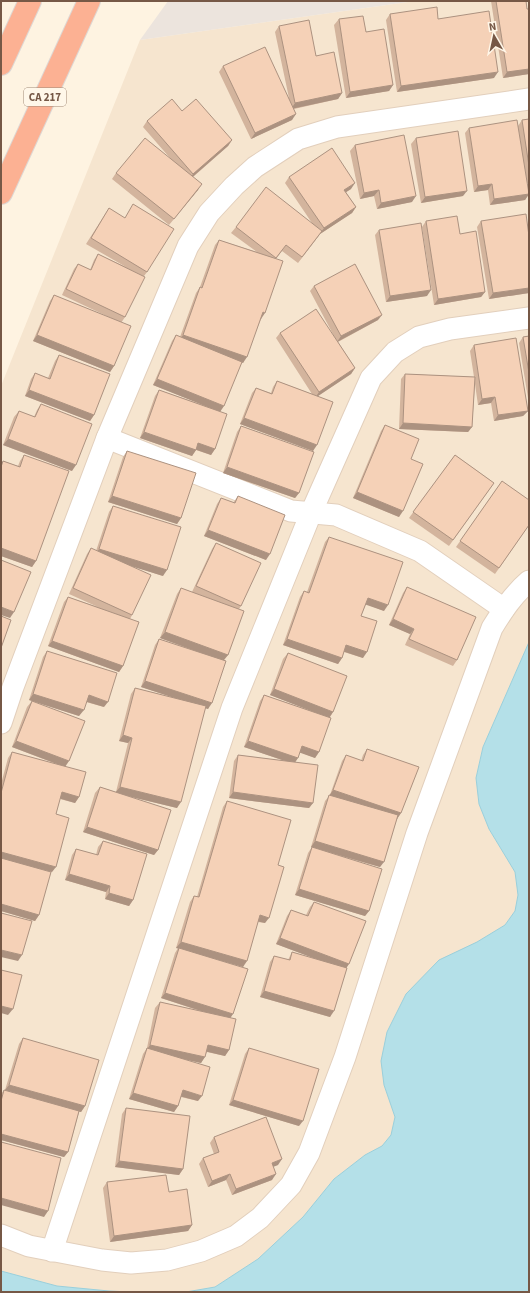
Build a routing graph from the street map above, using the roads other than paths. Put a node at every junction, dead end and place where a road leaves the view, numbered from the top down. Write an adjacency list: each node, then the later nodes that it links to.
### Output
1 (30, 1): 3 (highway)
2 (90, 1): 5 (highway, CA 217)
3 (1, 64)
4 (529, 99): 7 (street)
5 (1, 193)
6 (529, 318): 8 (street)
7 (107, 438): 8 (street); 11 (street)
8 (311, 513): 10 (street); 13 (street)
9 (529, 581): 10 (street)
10 (504, 608): 13 (street)
11 (1, 723)
12 (1, 1235): 13 (street)
13 (52, 1251)

